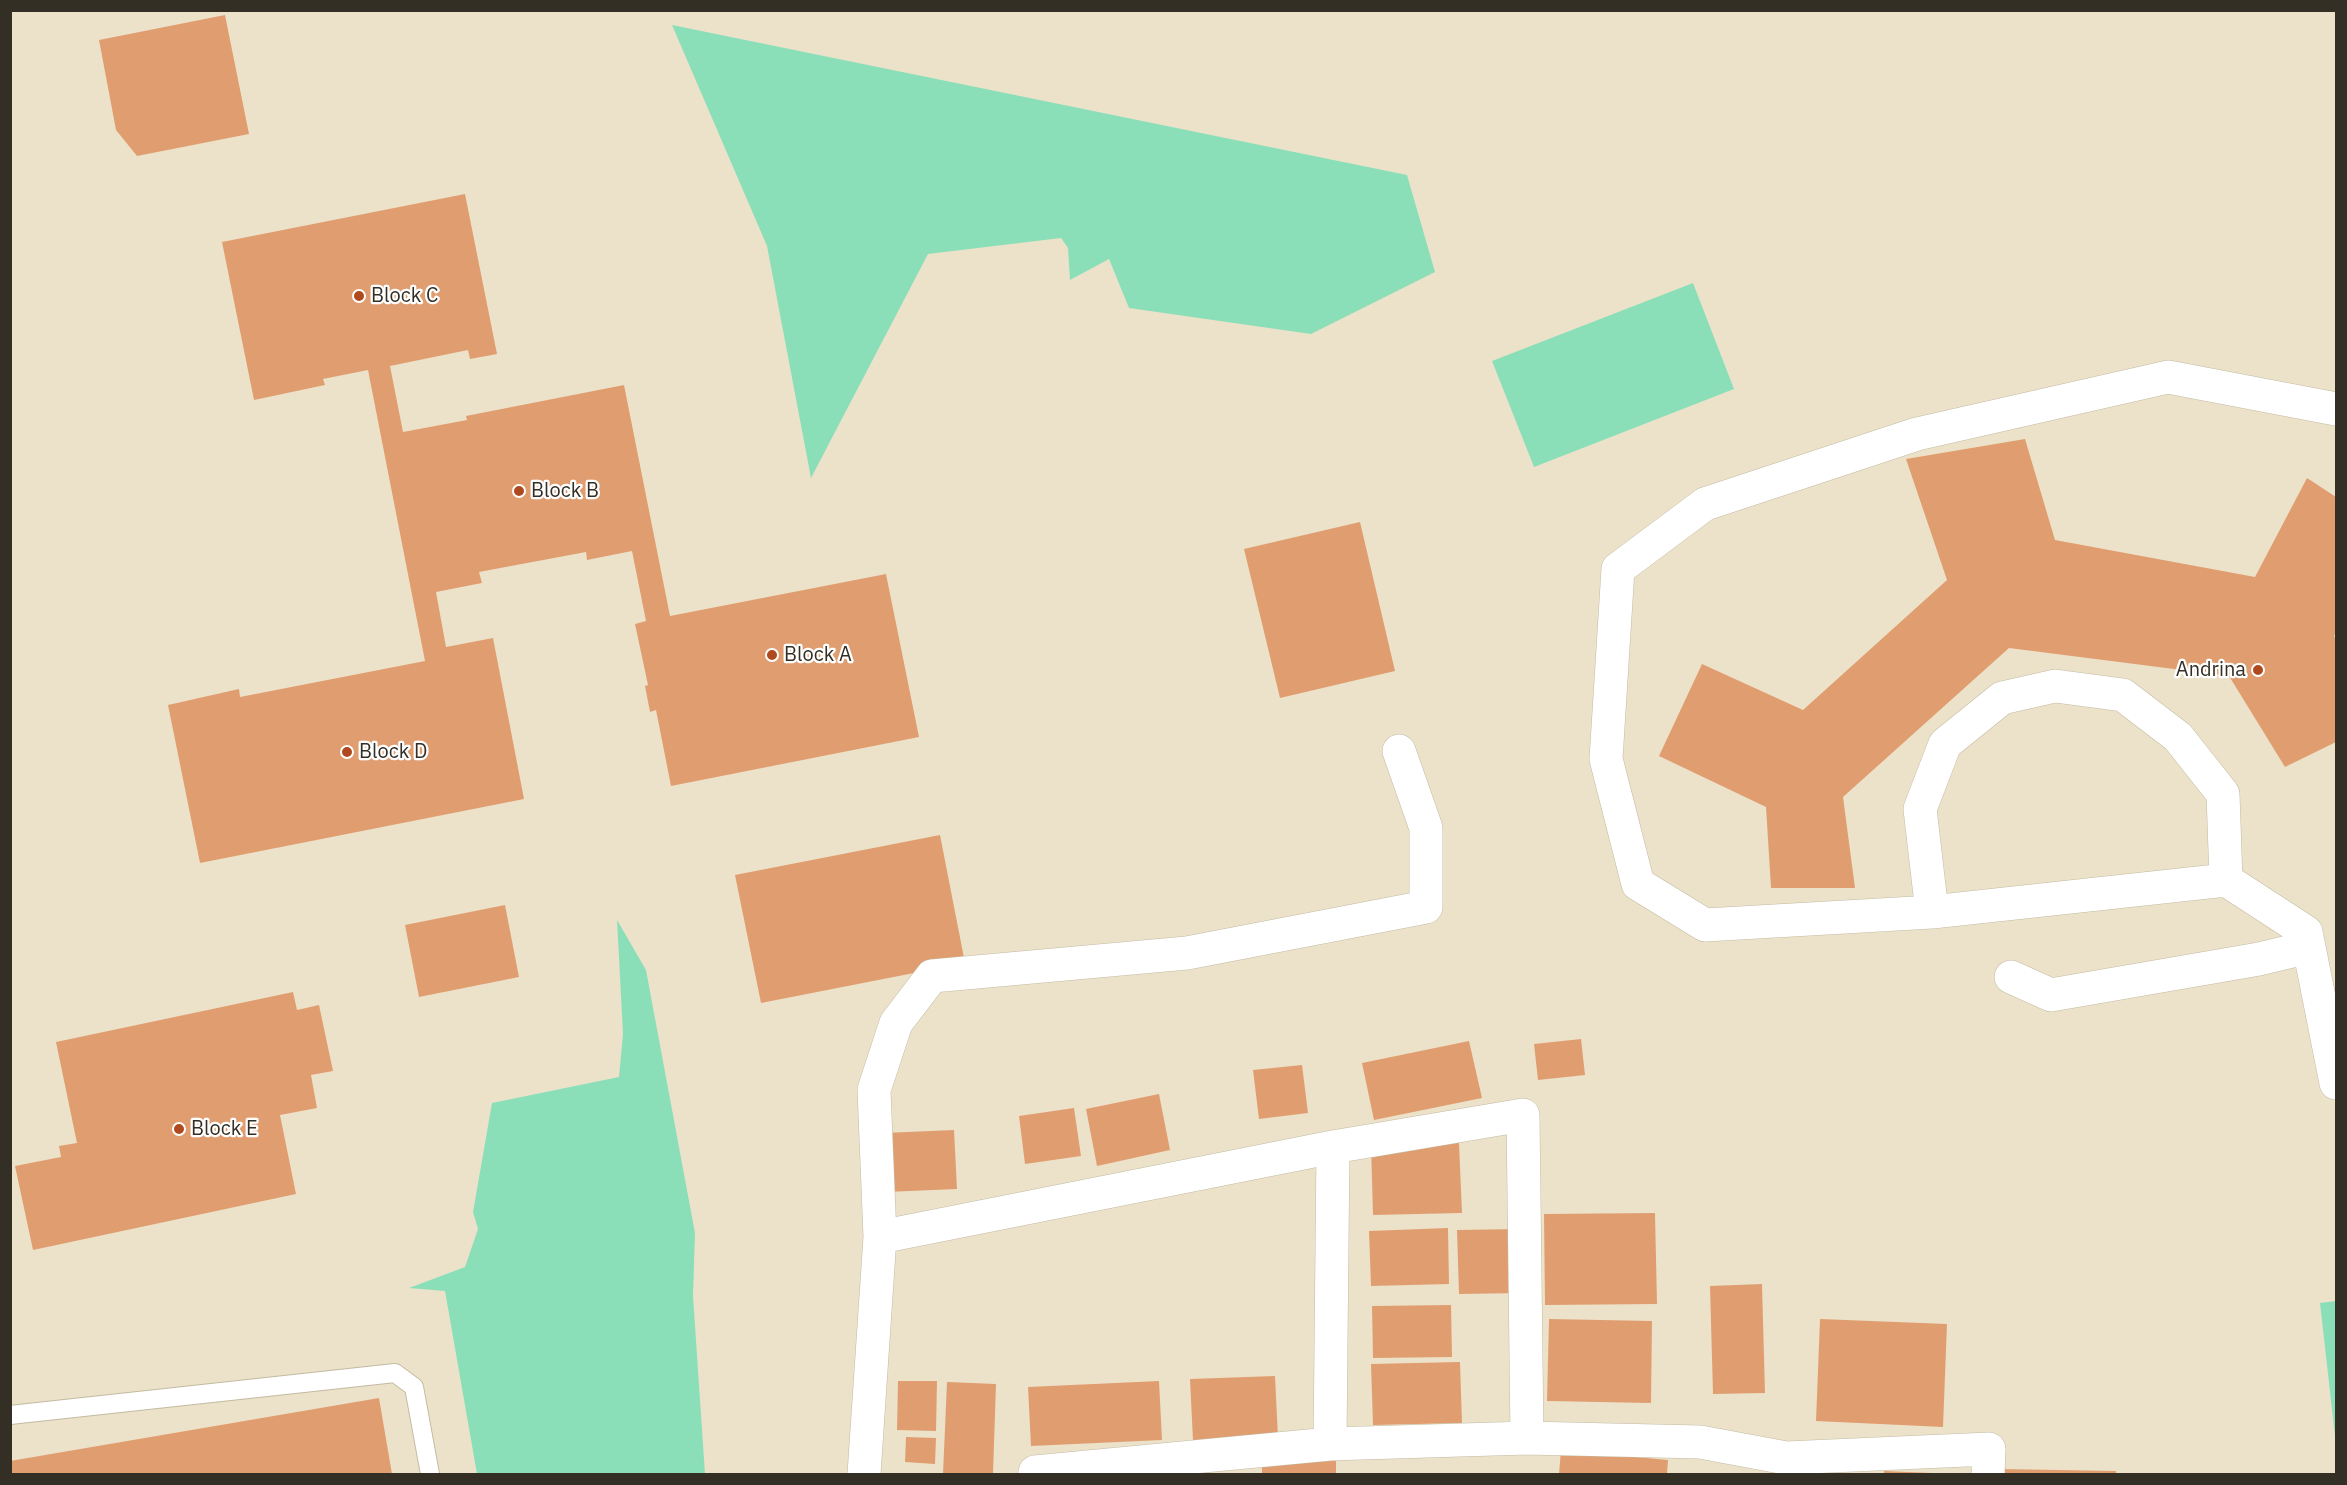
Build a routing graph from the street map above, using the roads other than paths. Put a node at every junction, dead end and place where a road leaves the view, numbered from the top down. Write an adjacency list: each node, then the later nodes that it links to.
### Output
1 (2337, 409): 4 (street)
2 (1399, 751): 9 (street)
3 (2226, 880): 4 (street); 4 (street); 5 (street)
4 (1932, 912)
5 (2309, 947): 6 (street); 7 (street)
6 (2011, 977)
7 (2337, 1083)
8 (1333, 1147): 9 (street); 11 (street); 12 (street)
9 (880, 1237): 16 (street)
10 (10, 1415): 15 (lane)
11 (1527, 1438): 12 (street); 13 (street)
12 (1330, 1444): 14 (street)
13 (1786, 1466): 17 (street)
14 (1035, 1472)
15 (430, 1474)
16 (864, 1474)
17 (1988, 1474)

